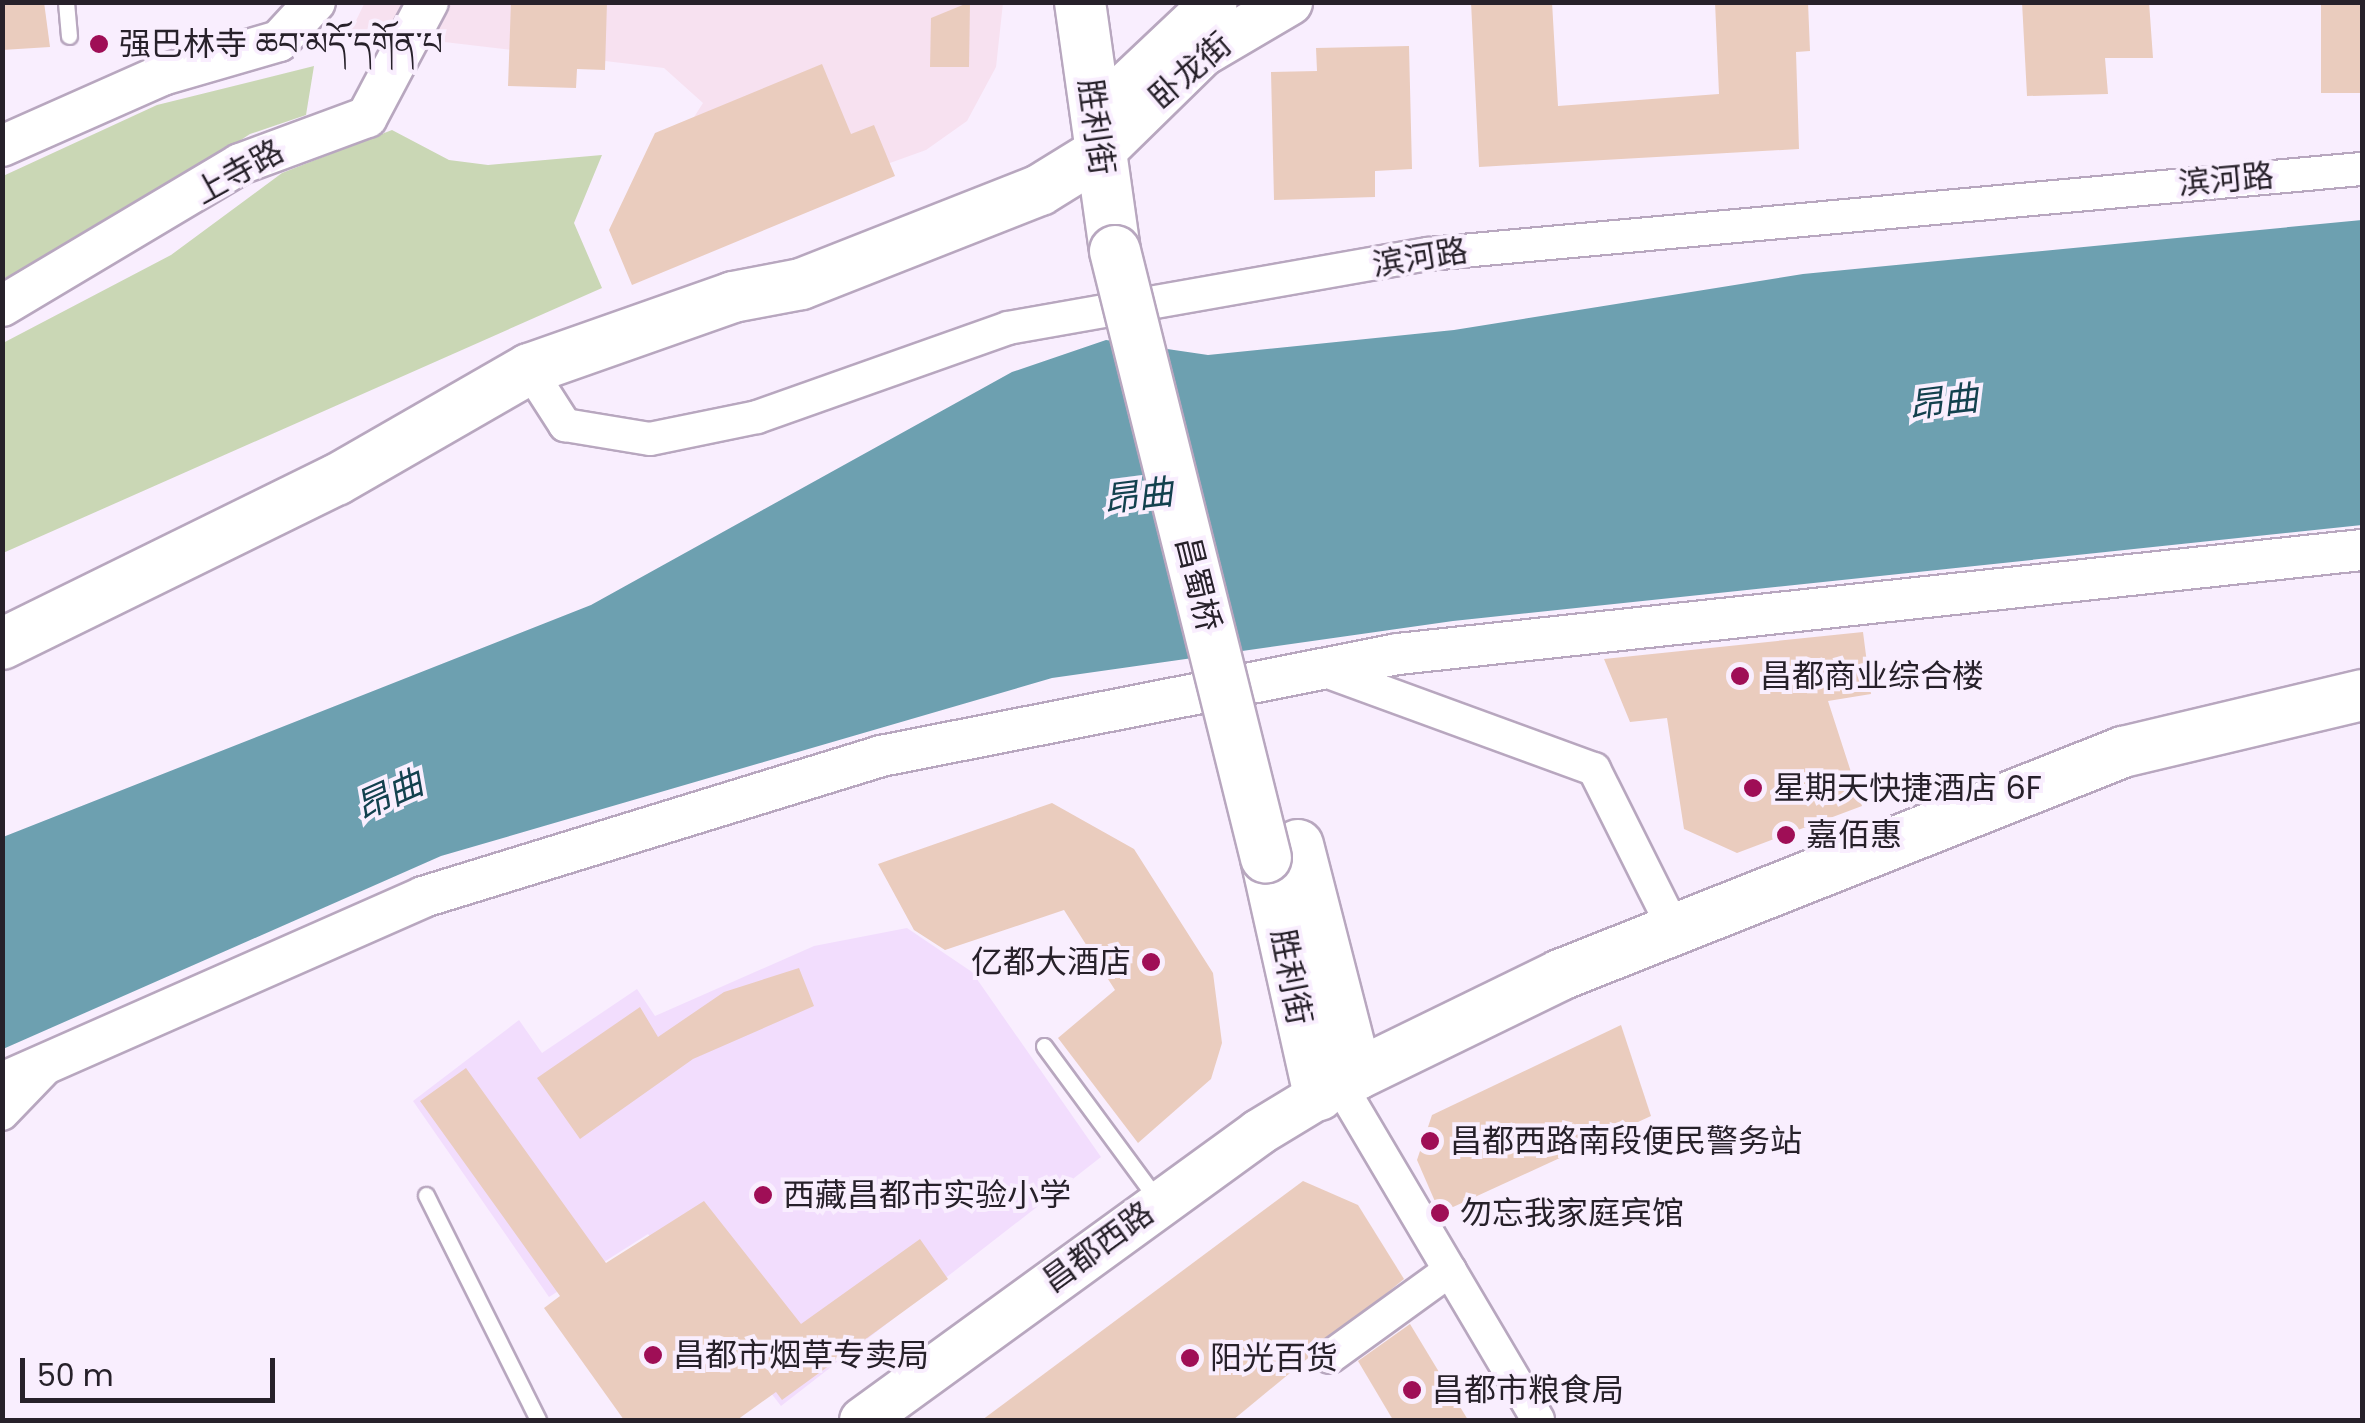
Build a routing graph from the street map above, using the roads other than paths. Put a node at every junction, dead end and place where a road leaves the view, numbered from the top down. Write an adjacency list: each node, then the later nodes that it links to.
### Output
1 (66, 2): 7 (lane)
2 (315, 2): 9 (street)
3 (428, 2): 12 (street, 上寺路)
4 (1214, 2): 8 (main road, 卧龙街)
5 (1289, 2): 8 (main road, 卧龙街)
6 (1087, 4): 8 (main road, 胜利街)
7 (69, 36)
8 (1110, 121): 11 (main road, 胜利街); 13 (main road)
9 (2, 146)
10 (2362, 169): 13 (street, 滨河路)
11 (1132, 251): 18 (main road, 昌蜀桥, bridge)
12 (2, 306)
13 (529, 369): 15 (main road)
14 (2362, 550): 16 (street)
15 (2, 644)
16 (1320, 670): 19 (street); 21 (street)
17 (2362, 695): 19 (main road)
18 (1282, 851): 23 (main road, 胜利街)
19 (1674, 929): 23 (main road)
20 (1044, 1046): 26 (lane)
21 (50, 1064): 22 (street); 24 (street)
22 (2, 1083)
23 (1338, 1084): 26 (main road, 昌都西路); 27 (street)
24 (2, 1114)
25 (426, 1195): 29 (lane)
26 (1159, 1202): 30 (main road, 昌都西路)
27 (1450, 1270): 28 (street); 31 (street)
28 (1330, 1357)
29 (538, 1420)
30 (862, 1420)
31 (1538, 1420)

